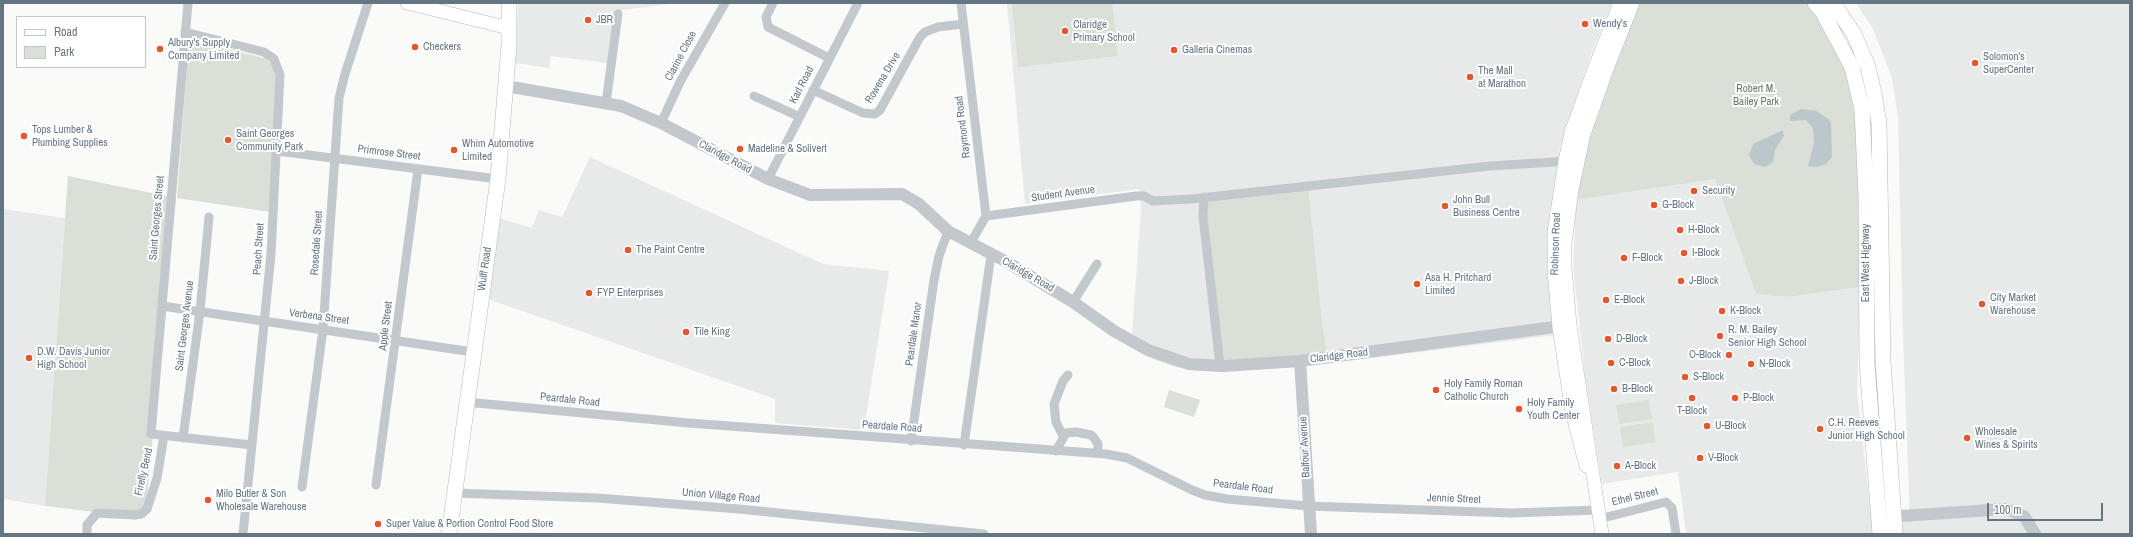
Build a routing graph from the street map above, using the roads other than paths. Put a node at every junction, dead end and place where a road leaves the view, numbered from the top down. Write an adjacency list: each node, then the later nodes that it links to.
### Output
1 (188, 3): 16 (street, Saint Georges Street)
2 (368, 3): 25 (street, Rosedale Street)
3 (407, 3): 15 (main road)
4 (509, 3): 15 (main road, Wulff Road)
5 (725, 3): 23 (street, Clarine Close)
6 (773, 3): 17 (street)
7 (858, 3): 17 (street, Karl Road)
8 (961, 3): 14 (street, Raymond Road)
9 (1620, 3): 26 (main road, Robinson Road)
10 (1633, 3): 26 (main road, Robinson Road)
11 (1815, 3): 66 (main road, East West Highway)
12 (1833, 3): 65 (main road, East West Highway)
13 (618, 14): 21 (street)
14 (963, 24): 19 (street, Rowena Drive); 32 (street, Raymond Road)
15 (509, 28): 18 (main road, Wulff Road)
16 (185, 32): 24 (street, Peach Street); 40 (street, Saint Georges Street)
17 (829, 58): 19 (street, Karl Road)
18 (506, 86): 21 (street, Claridge Road); 28 (main road, Wulff Road)
19 (814, 90): 22 (street, Karl Road)
20 (754, 96): 22 (street)
21 (606, 103): 23 (street, Claridge Road)
22 (800, 117): 29 (street, Karl Road)
23 (661, 123): 29 (street, Claridge Road)
24 (277, 151): 25 (street, Primrose Street); 42 (street, Peach Street)
25 (335, 158): 27 (street, Primrose Street); 44 (street, Rosedale Street)
26 (1571, 162): 30 (street, Student Avenue); 43 (main road, Robinson Road)
27 (418, 169): 28 (street, Primrose Street); 45 (street, Apple Street)
28 (498, 179): 46 (main road, Wulff Road)
29 (768, 179): 35 (street, Claridge Road)
30 (1204, 197): 31 (street, Student Avenue); 33 (street)
31 (1191, 199): 32 (street, Student Avenue); 33 (street)
32 (986, 216): 36 (street)
33 (1203, 216): 48 (street)
34 (209, 217): 41 (street, Saint Georges Avenue)
35 (948, 232): 36 (street, Claridge Road); 55 (street, Peardale Manor)
36 (970, 244): 37 (street, Claridge Road)
37 (991, 255): 39 (street, Claridge Road); 57 (street)
38 (1097, 264): 39 (street)
39 (1073, 302): 48 (street, Claridge Road)
40 (162, 306): 41 (street, Verbena Street); 51 (street, Saint Georges Street)
41 (200, 311): 42 (street, Verbena Street); 54 (street, Saint Georges Avenue)
42 (265, 321): 44 (street, Verbena Street); 56 (street, Peach Street)
43 (1564, 326): 47 (street, Claridge Road); 64 (main road, Robinson Road)
44 (324, 330): 45 (street, Verbena Street); 61 (street, Rosedale Street)
45 (396, 340): 46 (street, Verbena Street); 60 (street, Apple Street)
46 (473, 352): 50 (main road, Wulff Road)
47 (1300, 361): 48 (street, Claridge Road); 63 (street, Balfour Avenue)
48 (1220, 366)
49 (1068, 375): 53 (street)
50 (466, 402): 55 (street, Peardale Road); 62 (main road, Wulff Road)
51 (151, 434): 52 (street, Firefly Bend)
52 (164, 436): 54 (street, Firefly Bend); 67 (street, Firefly Bend)
53 (1063, 436): 58 (street); 59 (street)
54 (183, 438): 56 (street, Firefly Bend)
55 (911, 441): 57 (street, Peardale Road)
56 (252, 445): 68 (street, Peach Street)
57 (964, 445): 58 (street, Peardale Road)
58 (1056, 451): 59 (street, Peardale Road)
59 (1098, 454): 63 (street, Peardale Road)
60 (376, 485)
61 (302, 487)
62 (454, 493): 69 (main road, Wulff Road); 70 (street, Union Village Road)
63 (1308, 506): 64 (street, Jennie Street); 71 (street, Balfour Avenue)
64 (1599, 514): 72 (main road, Robinson Road); 73 (street, Ethel Street)
65 (1894, 516): 66 (street); 75 (main road, East West Highway); 76 (street)
66 (1879, 518): 74 (main road, East West Highway)
67 (87, 534)
68 (244, 534)
69 (449, 534)
70 (984, 534)
71 (1311, 534)
72 (1602, 534)
73 (1676, 534)
74 (1880, 534)
75 (1896, 534)
76 (2035, 534)

